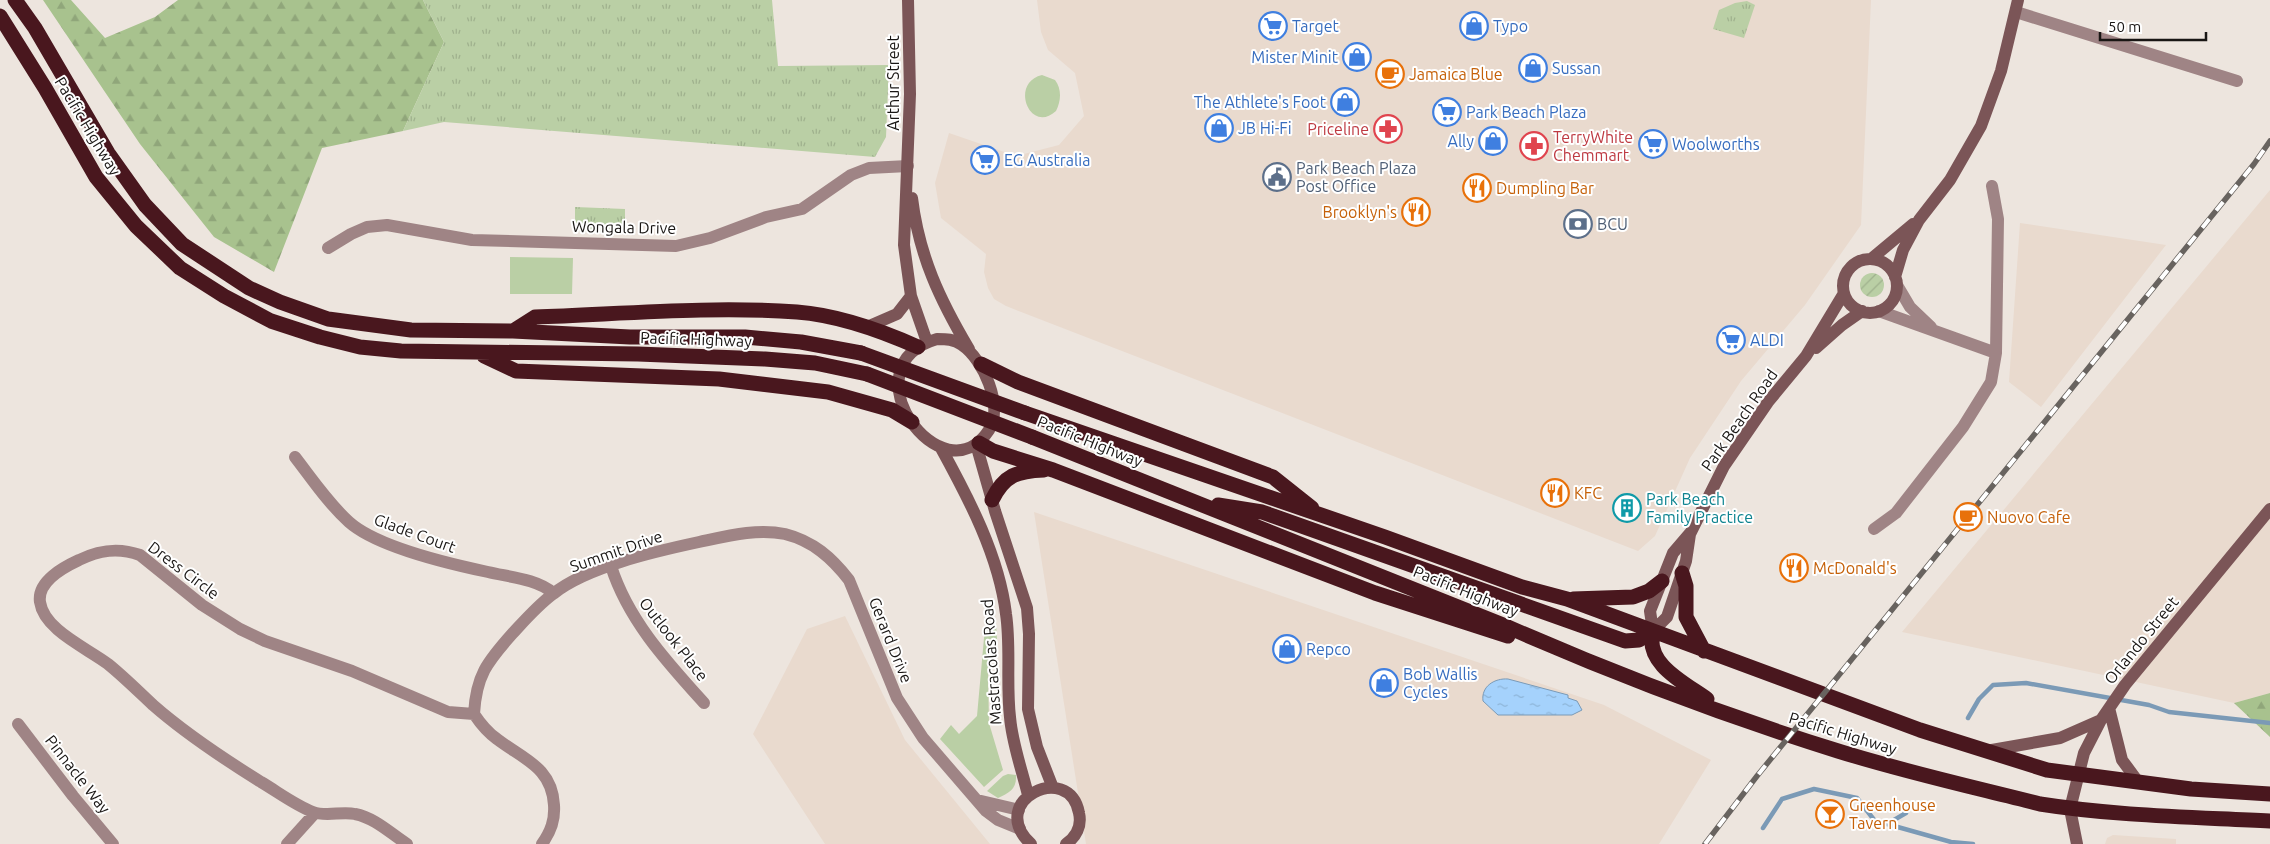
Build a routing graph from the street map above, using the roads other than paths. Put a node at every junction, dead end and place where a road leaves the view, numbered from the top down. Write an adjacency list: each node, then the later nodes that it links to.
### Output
1 (15, 0): 17 (highway, Pacific Highway)
2 (908, 0): 6 (street, Arthur Street)
3 (2017, 6): 5 (street); 8 (street)
4 (0, 16): 20 (highway, Pacific Highway)
5 (2237, 81)
6 (908, 166): 9 (street, Wongala Drive); 13 (street, Arthur Street); 23 (street, Arthur Street)
7 (1992, 186): 21 (street)
8 (1919, 220): 10 (street); 11 (street)
9 (328, 248)
10 (1871, 259): 11 (street); 12 (street)
11 (1896, 281): 15 (street); 18 (street)
12 (1844, 293): 14 (street); 22 (street, Park Beach Road)
13 (911, 296): 16 (street); 19 (street, Arthur Street)
14 (1862, 311): 15 (street); 22 (street, Park Beach Road)
15 (1879, 311): 18 (street)
16 (867, 327): 17 (highway); 19 (highway)
17 (514, 331): 32 (highway, Pacific Highway, bridge)
18 (1936, 332): 21 (street)
19 (922, 344): 23 (street); 24 (street)
20 (478, 353): 24 (highway); 30 (highway, Pacific Highway, bridge)
21 (1996, 353): 33 (street)
22 (1806, 356): 34 (street, Park Beach Road)
23 (977, 360): 25 (street); 32 (highway)
24 (912, 422): 26 (street)
25 (977, 443): 26 (street); 28 (highway); 29 (street, Mastracolas Road)
26 (941, 448): 55 (street, Mastracolas Road)
27 (295, 457): 39 (street, Glade Court)
28 (1053, 470): 29 (highway); 43 (highway)
29 (992, 500): 53 (street, Mastracolas Road)
30 (1190, 500): 41 (highway); 43 (highway, Pacific Highway)
31 (2270, 509): 45 (street, Orlando Street)
32 (1321, 516): 40 (highway, Pacific Highway)
33 (1874, 529)
34 (1691, 532): 37 (street, Park Beach Road); 38 (street, Park Beach Road)
35 (750, 533): 36 (street, Summit Drive); 56 (street, Gerard Drive)
36 (611, 566): 39 (street, Summit Drive); 44 (street, Outlook Place)
37 (1682, 573): 41 (street, Park Beach Road); 42 (highway)
38 (1662, 582): 40 (highway); 41 (street, Park Beach Road)
39 (553, 593): 47 (street, Summit Drive)
40 (1567, 599): 41 (highway, Pacific Highway)
41 (1652, 631): 42 (highway, Pacific Highway); 46 (highway)
42 (1704, 651): 50 (highway, Pacific Highway)
43 (1570, 654): 46 (highway, Pacific Highway)
44 (704, 703)
45 (2109, 708): 48 (street, Orlando Street); 52 (street)
46 (1724, 712): 57 (highway, Pacific Highway)
47 (474, 714): 59 (street, Dress Circle); 66 (street)
48 (2101, 720): 50 (street); 51 (street, Orlando Street)
49 (18, 724): 63 (street, Pinnacle Way)
50 (1983, 751): 51 (highway, Pacific Highway)
51 (2079, 774): 52 (highway, Pacific Highway); 57 (street, Orlando Street)
52 (2139, 783): 54 (highway, Pacific Highway)
53 (1053, 788): 55 (street); 62 (street)
54 (2270, 794)
55 (1028, 795): 58 (street)
56 (977, 800): 58 (street); 61 (street, Gerard Drive)
57 (2070, 809): 60 (highway, Pacific Highway); 68 (street)
58 (1019, 810): 61 (street)
59 (315, 813): 64 (street); 65 (street, Dress Circle)
60 (2270, 821)
61 (1020, 829): 67 (street)
62 (1072, 841)
63 (113, 844)
64 (287, 844)
65 (407, 844)
66 (542, 844)
67 (1031, 844)
68 (2077, 844)

